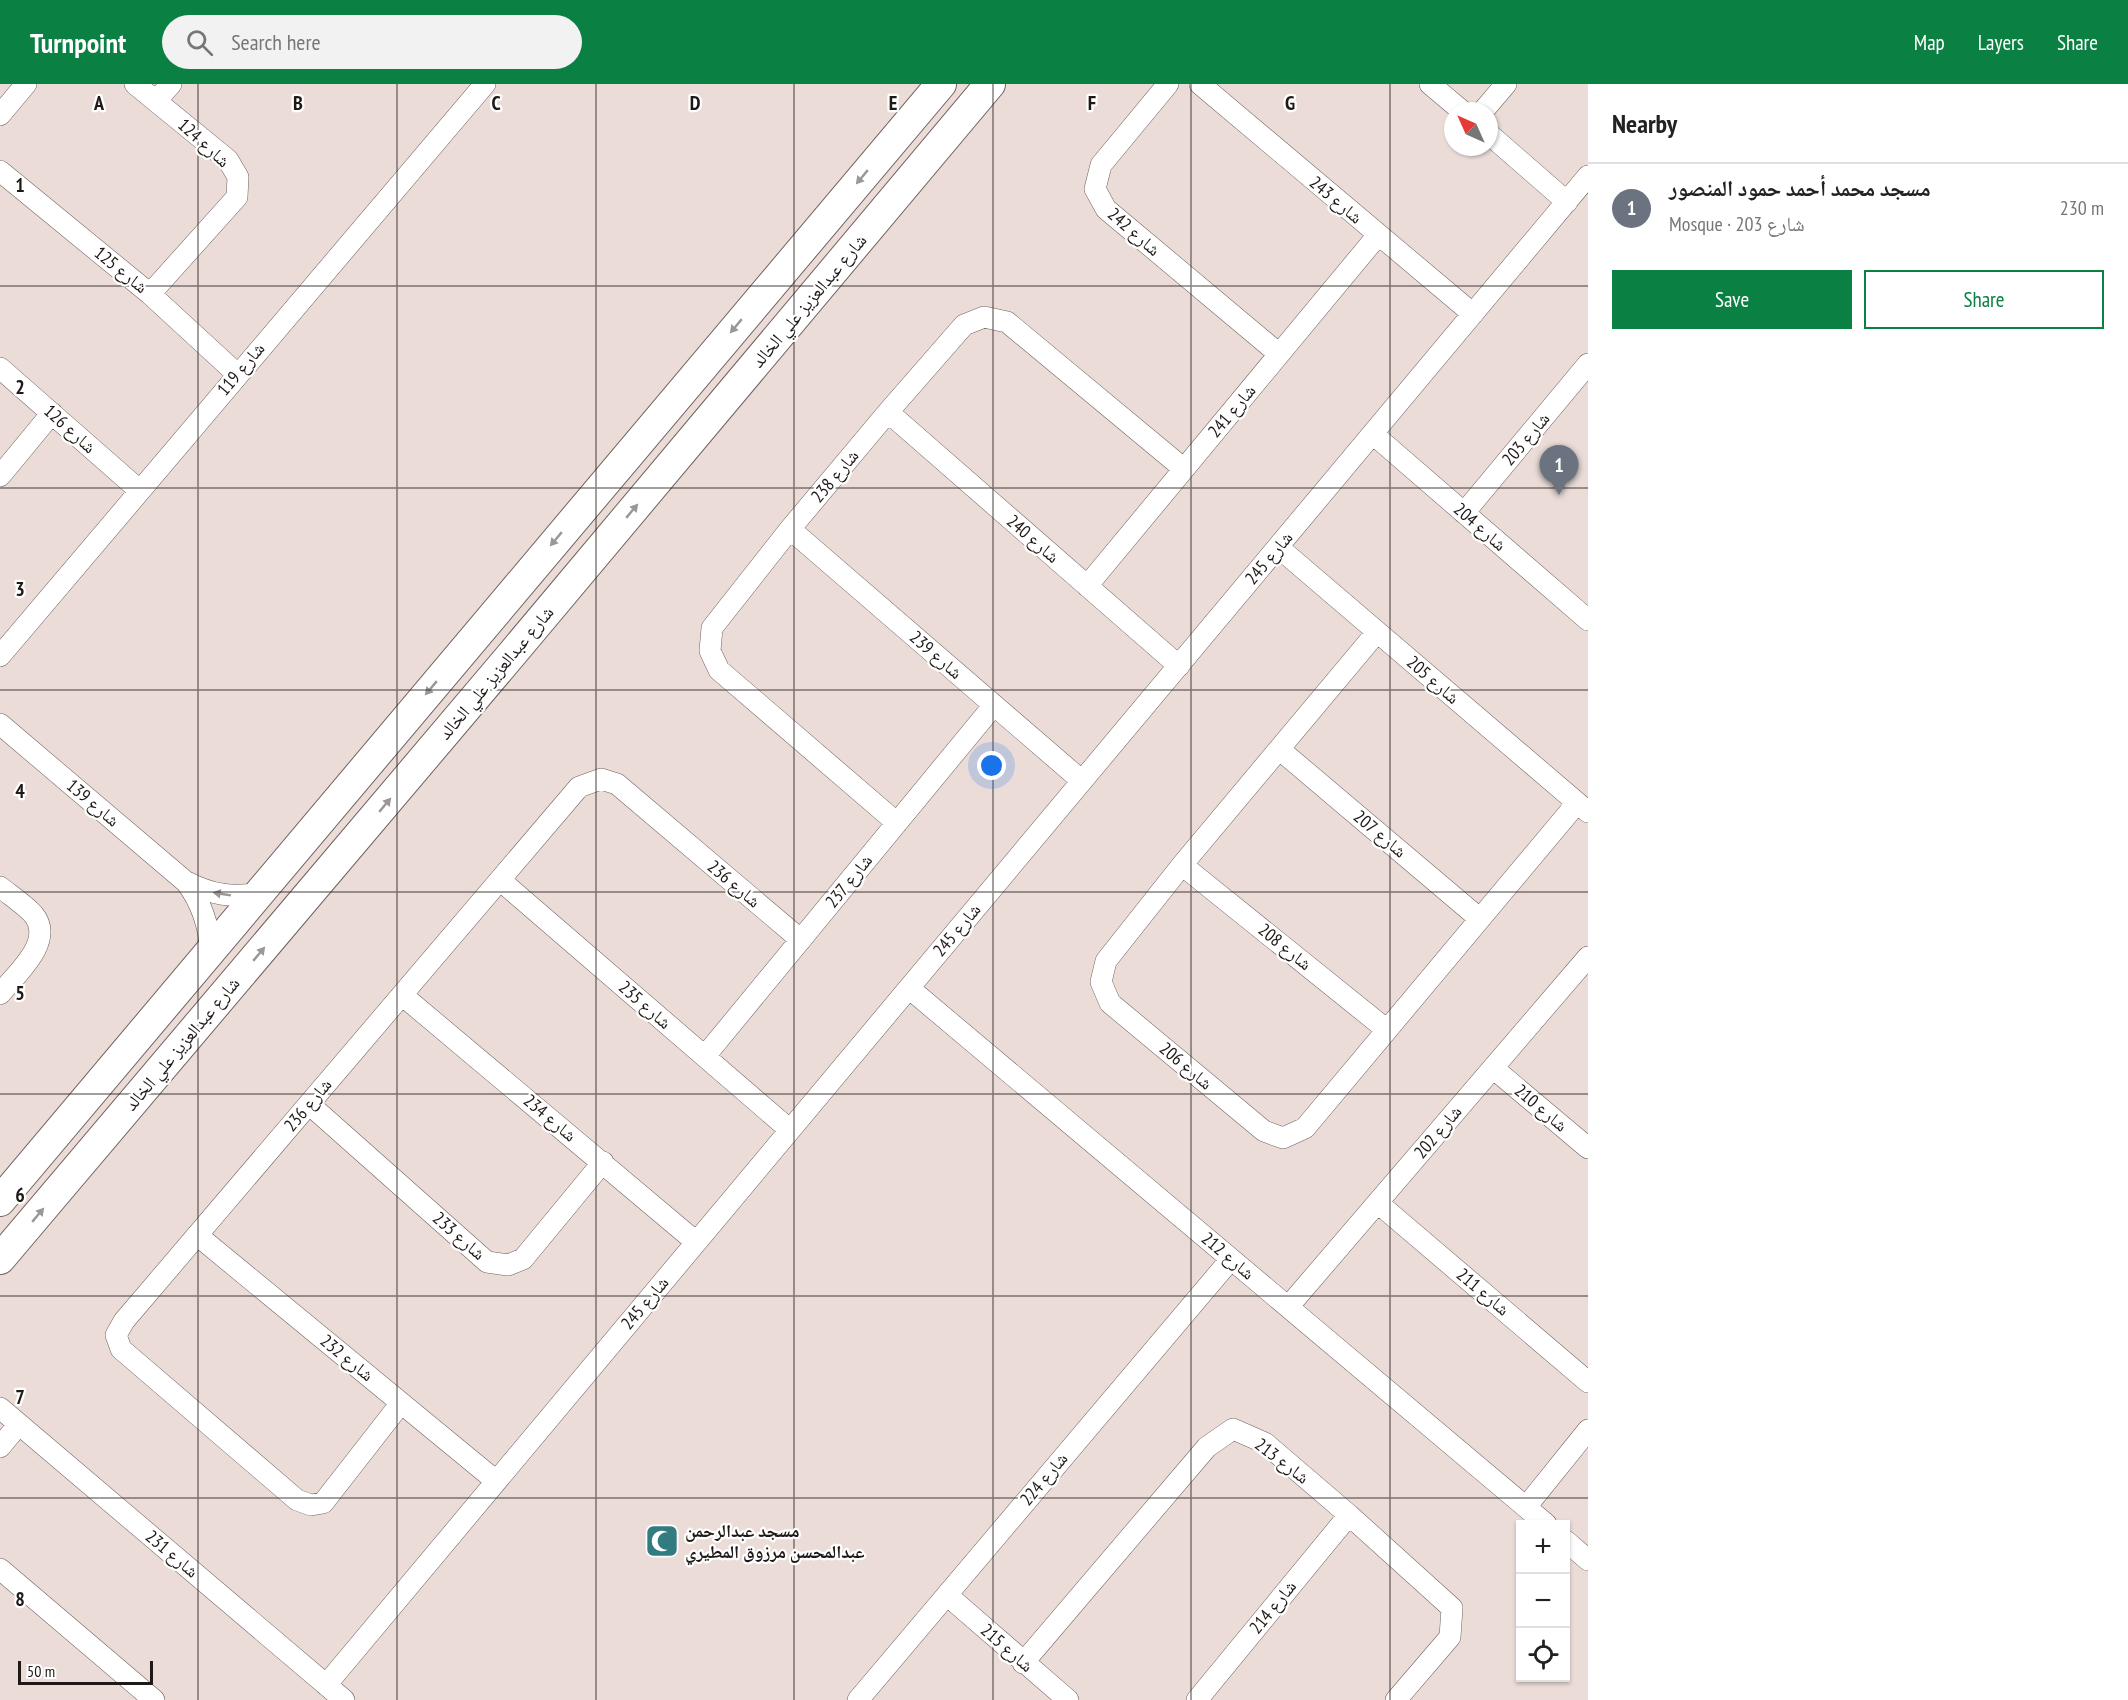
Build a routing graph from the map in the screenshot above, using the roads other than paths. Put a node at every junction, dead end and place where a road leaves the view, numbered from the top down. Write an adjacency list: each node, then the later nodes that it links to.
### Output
1 (26, 84): 15 (street)
2 (135, 84): 12 (street, شارع 124)
3 (171, 84): 12 (street)
4 (485, 84): 27 (street, شارع 119)
5 (941, 84): 34 (street, شارع عبدالعزيز علي الخالد, one-way to 34)
6 (961, 84): 17 (street)
7 (990, 84): 17 (street, شارع عبدالعزيز علي الخالد)
8 (1168, 84): 24 (street, شارع 242)
9 (1200, 84): 21 (street, شارع 243)
10 (1430, 84): 13 (street)
11 (1506, 84): 14 (street)
12 (156, 101): 22 (street, شارع 124)
13 (1451, 102)
14 (1491, 102)
15 (0, 114)
16 (1498, 142): 20 (street)
17 (919, 170): 41 (street, شارع عبدالعزيز علي الخالد, one-way to 17)
18 (0, 171): 22 (street, شارع 125)
19 (1588, 176): 20 (street, شارع 245)
20 (1567, 202): 23 (street, شارع 245)
21 (1378, 235): 23 (street, شارع 243); 24 (street, شارع 241)
22 (150, 294): 27 (street, شارع 125)
23 (1473, 314): 30 (street, شارع 245)
24 (1279, 354): 31 (street, شارع 241)
25 (1588, 364): 35 (street, شارع 203)
26 (0, 368): 28 (street, شارع 126)
27 (237, 374): 33 (street, شارع 119)
28 (52, 412): 32 (street); 33 (street, شارع 126)
29 (888, 412): 31 (street, شارع 238); 36 (street, شارع 238); 38 (street, شارع 240)
30 (1373, 434): 35 (street, شارع 204); 37 (street, شارع 245)
31 (1184, 469): 38 (street, شارع 241)
32 (0, 476)
33 (139, 490): 42 (street, شارع 119)
34 (595, 493): 41 (street); 54 (street, شارع عبدالعزيز علي الخالد, one-way to 54)
35 (1464, 513): 39 (street, شارع 204)
36 (790, 529): 44 (street, شارع 239); 49 (street, شارع 238)
37 (1278, 547): 40 (street, شارع 205); 43 (street, شارع 245)
38 (1087, 586): 43 (street, شارع 240)
39 (1588, 620)
40 (1377, 632): 46 (street, شارع 206); 48 (street, شارع 205)
41 (512, 654): 68 (street, شارع عبدالعزيز علي الخالد, one-way to 41)
42 (0, 656)
43 (1179, 666): 47 (street, شارع 245)
44 (993, 705): 47 (street, شارع 239); 49 (street, شارع 237)
45 (4, 737): 52 (street, شارع 139)
46 (1280, 749): 50 (street, شارع 206); 55 (street, شارع 207)
47 (1082, 781): 59 (street, شارع 245)
48 (1582, 807): 55 (street, شارع 206)
49 (897, 823): 56 (street, شارع 237)
50 (1182, 865): 62 (street, شارع 208); 62 (street, شارع 206)
51 (500, 880): 56 (street, شارع 236); 61 (street, شارع 236); 63 (street, شارع 235)
52 (186, 882): 54 (street, شارع 139, one-way to 52); 57 (street, شارع 139)
53 (0, 887): 60 (street)
54 (260, 893): 57 (street, شارع عبدالعزيز علي الخالد)
55 (1480, 919): 62 (street, شارع 206)
56 (801, 940): 63 (street, شارع 237)
57 (211, 952): 66 (street, شارع عبدالعزيز علي الخالد)
58 (1588, 957): 64 (street, شارع 202)
59 (909, 988): 67 (street, شارع 245); 78 (street, شارع 212)
60 (0, 994)
61 (402, 995): 65 (street, شارع 236); 72 (street, شارع 234)
62 (1387, 1030)
63 (705, 1056): 67 (street, شارع 235)
64 (1493, 1068): 70 (street, شارع 210); 74 (street, شارع 202)
65 (309, 1104): 72 (street, شارع 233); 75 (street, شارع 236)
66 (79, 1108): 68 (street); 69 (street, شارع عبدالعزيز علي الخالد)
67 (790, 1130): 76 (street, شارع 245)
68 (107, 1133): 71 (street, شارع عبدالعزيز علي الخالد)
69 (56, 1136): 71 (street); 73 (street, شارع عبدالعزيز علي الخالد)
70 (1588, 1148)
71 (85, 1159): 77 (street, شارع عبدالعزيز علي الخالد, one-way to 71)
72 (603, 1162): 76 (street, شارع 234)
73 (0, 1201)
74 (1378, 1203): 79 (street, شارع 202); 80 (street, شارع 211)
75 (197, 1235): 81 (street, شارع 232); 81 (street, شارع 236)
76 (696, 1242): 86 (street, شارع 245)
77 (0, 1259)
78 (1231, 1259): 79 (street, شارع 212); 93 (street, شارع 224)
79 (1287, 1307): 87 (street, شارع 212)
80 (1588, 1382)
81 (401, 1403): 86 (street, شارع 232)
82 (0, 1408): 83 (street, شارع 231)
83 (19, 1424): 85 (street); 95 (street, شارع 231)
84 (1588, 1430): 87 (street)
85 (0, 1447)
86 (496, 1481): 95 (street, شارع 245)
87 (1526, 1507): 89 (street, شارع 212)
88 (1349, 1515): 94 (street, شارع 213); 100 (street, شارع 214); 101 (street, شارع 213)
89 (1541, 1520)
90 (1570, 1544): 91 (street)
91 (1588, 1560)
92 (0, 1569): 96 (street)
93 (947, 1595): 94 (street, شارع 215); 98 (street, شارع 224)
94 (1023, 1663): 99 (street, شارع 215)
95 (326, 1685): 97 (street, شارع 231)
96 (154, 1700)
97 (345, 1700)
98 (858, 1700)
99 (1068, 1700)
100 (1197, 1700)
101 (1396, 1700)

